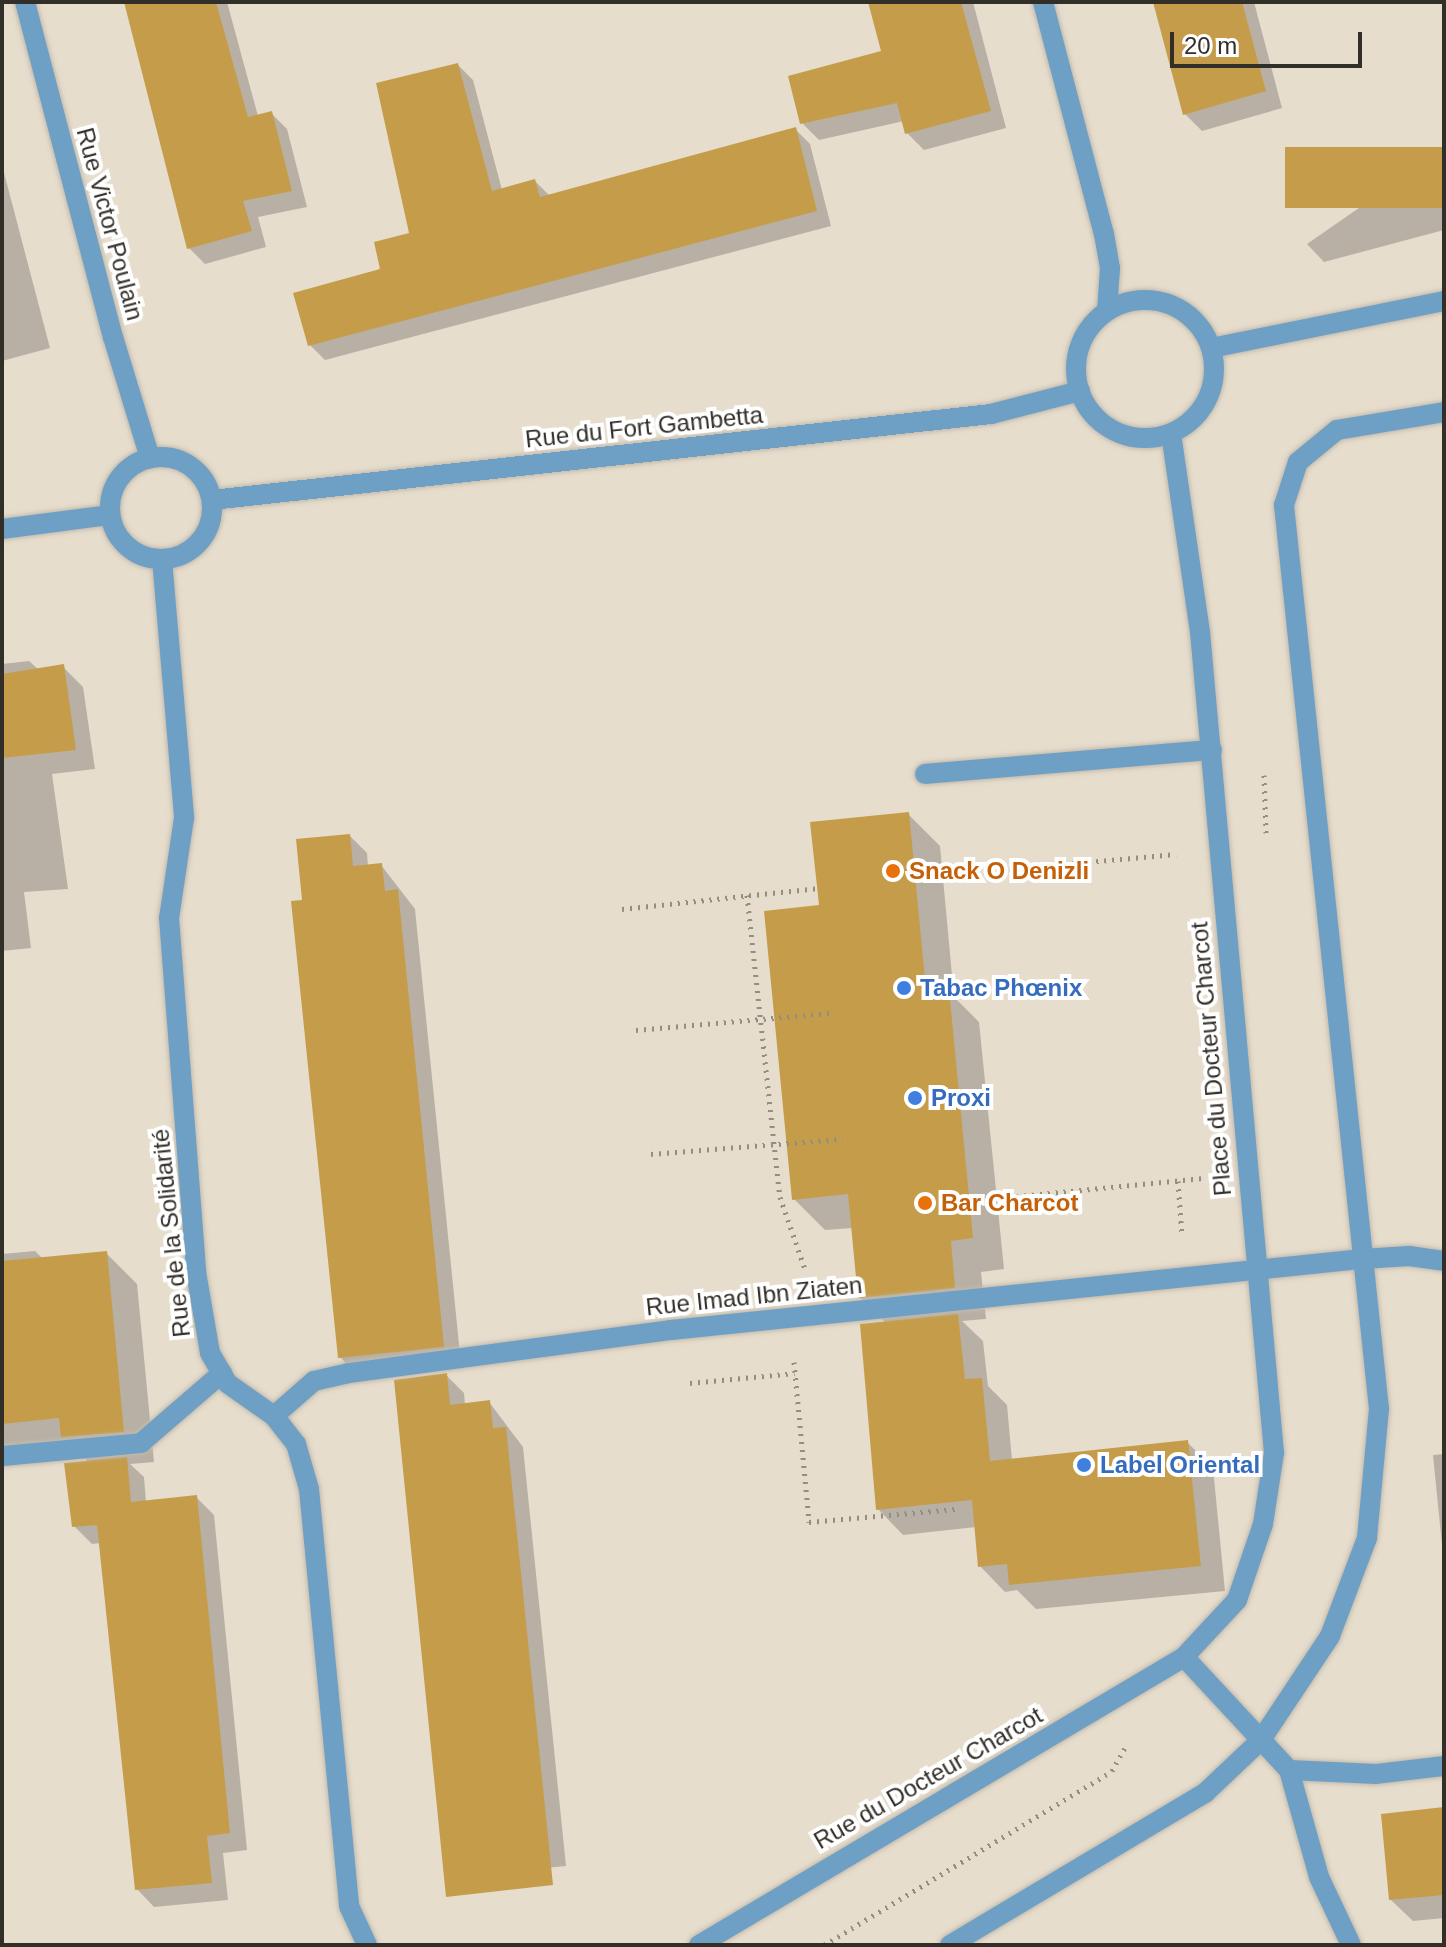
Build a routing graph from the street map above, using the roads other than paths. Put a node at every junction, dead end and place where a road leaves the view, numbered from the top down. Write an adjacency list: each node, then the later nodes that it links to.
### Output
1 (25, 2): 9 (street, Rue Victor Poulain)
2 (1043, 2): 4 (street)
3 (1444, 301): 5 (street)
4 (1107, 311): 5 (street); 6 (street)
5 (1211, 348): 8 (street)
6 (1080, 391): 8 (street); 10 (street, Rue du Fort Gambetta)
7 (1444, 412): 16 (street)
8 (1171, 434): 14 (street, Place du Docteur Charcot)
9 (150, 458): 10 (street); 11 (street)
10 (212, 500): 13 (street)
11 (110, 515): 12 (street); 13 (street)
12 (2, 529)
13 (162, 559): 19 (street, Rue de la Solidarité)
14 (1212, 750): 15 (street); 18 (street, Place du Docteur Charcot)
15 (925, 774)
16 (1362, 1259): 17 (street, Rue Imad Ibn Ziaten); 18 (street, Rue Imad Ibn Ziaten); 23 (street)
17 (1444, 1261)
18 (1255, 1270): 20 (street, Rue Imad Ibn Ziaten); 22 (street, Place du Docteur Charcot)
19 (222, 1373): 20 (street, Rue de la Solidarité); 21 (street)
20 (274, 1416): 26 (street, Rue de la Solidarité)
21 (2, 1456)
22 (1184, 1657): 23 (street); 27 (street, Rue du Docteur Charcot)
23 (1261, 1740): 25 (street); 28 (street)
24 (1444, 1766): 25 (street)
25 (1289, 1770): 29 (street)
26 (367, 1945)
27 (699, 1945)
28 (950, 1945)
29 (1351, 1945)

